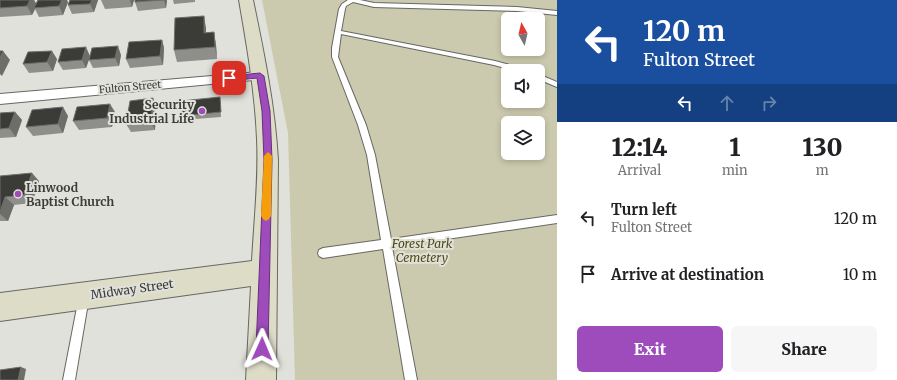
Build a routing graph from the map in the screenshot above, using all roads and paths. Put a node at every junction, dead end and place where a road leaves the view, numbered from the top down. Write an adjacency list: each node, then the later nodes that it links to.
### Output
1 (246, 0): 6 (main road)
2 (352, 0): 3 (lane); 4 (lane)
3 (557, 13)
4 (338, 32): 5 (lane); 11 (lane)
5 (501, 65)
6 (260, 76): 9 (street, Fulton Street); 13 (main road)
7 (545, 79): 8 (lane)
8 (557, 85)
9 (0, 98)
10 (557, 219): 11 (lane)
11 (387, 243): 12 (lane); 18 (lane)
12 (323, 252)
13 (264, 272): 14 (main road, Midway Street); 17 (main road)
14 (84, 296): 15 (main road, Midway Street); 16 (lane)
15 (0, 307)
16 (69, 380)
17 (261, 380)
18 (411, 380)

